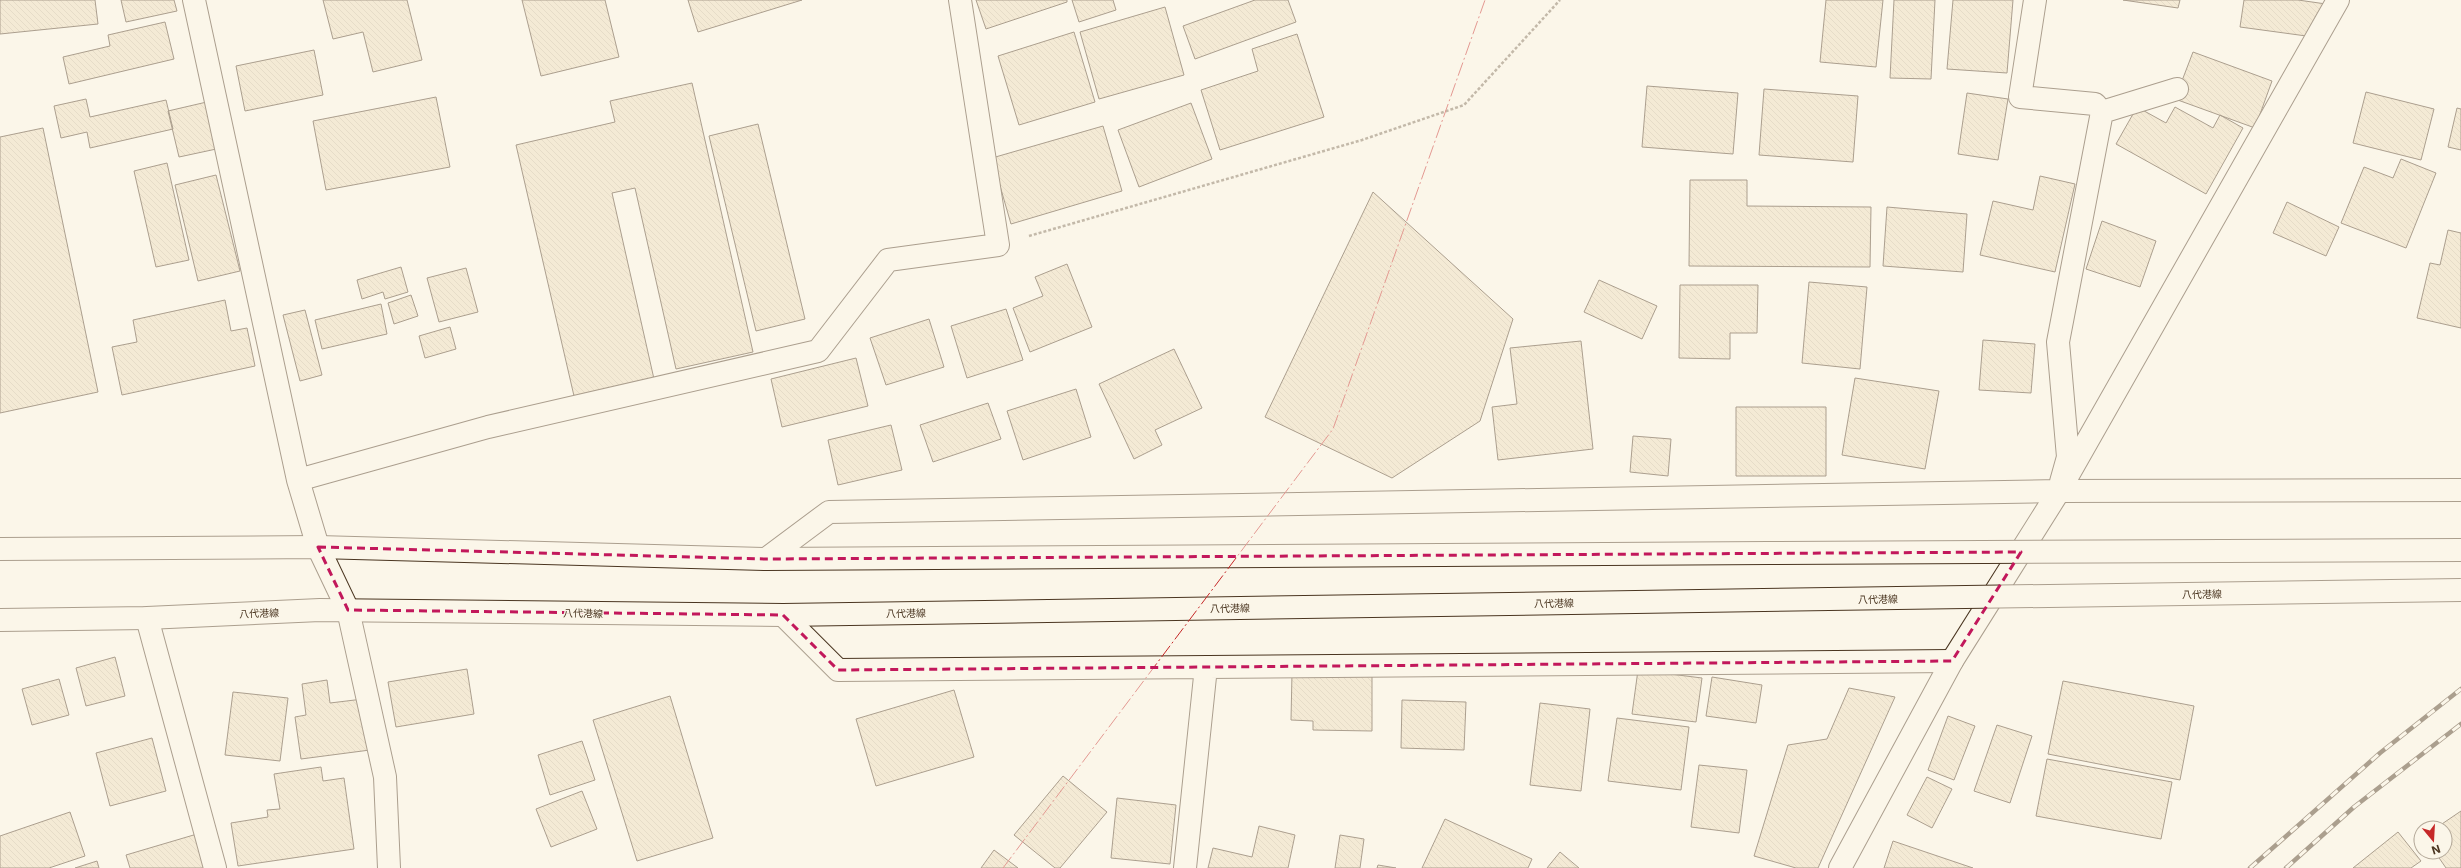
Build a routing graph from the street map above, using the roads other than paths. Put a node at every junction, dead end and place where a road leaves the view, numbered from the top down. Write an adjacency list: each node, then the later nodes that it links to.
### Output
1 (194, 0): 7 (street)
2 (960, 0): 7 (street)
3 (2035, 0): 6 (street)
4 (2338, 0): 9 (street)
5 (2177, 89): 6 (street)
6 (2102, 112): 9 (street)
7 (298, 480): 10 (street)
8 (2461, 490): 9 (street)
9 (2059, 491): 13 (street); 19 (street)
10 (318, 547): 11 (street); 13 (street); 15 (street)
11 (0, 549)
12 (2461, 550): 13 (street, bridge)
13 (766, 559)
14 (2461, 590): 16 (street, 八代港線, bridge)
15 (348, 610): 16 (street, 八代港線); 17 (street, 八代港線); 22 (street)
16 (783, 615): 20 (street)
17 (147, 618): 18 (street, 八代港線); 21 (street)
18 (0, 620)
19 (1952, 661): 20 (street); 24 (street)
20 (1206, 667): 23 (street)
21 (215, 868)
22 (389, 868)
23 (1186, 868)
24 (1840, 868)

